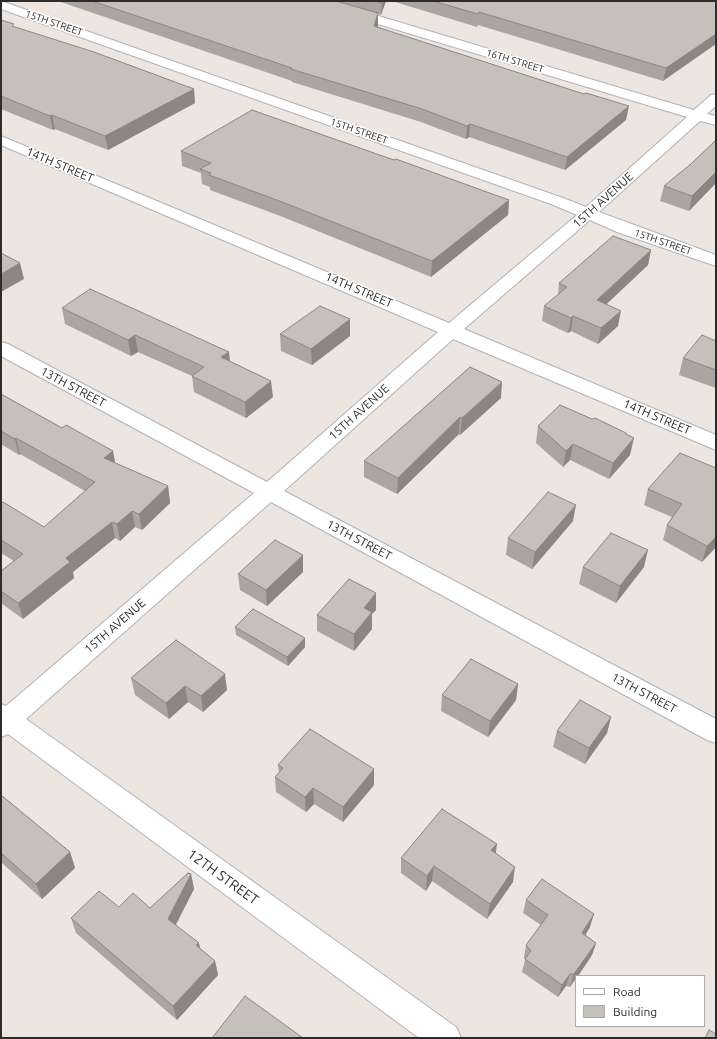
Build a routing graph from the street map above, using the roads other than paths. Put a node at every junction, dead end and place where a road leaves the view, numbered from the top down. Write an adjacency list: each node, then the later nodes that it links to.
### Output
1 (315, 1): 4 (street, 16TH STREET)
2 (1, 5): 7 (street, 15TH STREET)
3 (716, 98): 4 (street, 15TH AVENUE)
4 (697, 115): 5 (street, 16TH STREET); 7 (street, 15TH AVENUE)
5 (716, 121)
6 (1, 140): 9 (street, 14TH STREET)
7 (588, 214): 8 (street, 15TH STREET); 9 (street, 15TH AVENUE)
8 (716, 261)
9 (452, 330): 11 (street, 14TH STREET); 12 (street, 15TH AVENUE)
10 (1, 348): 12 (street, 13TH STREET)
11 (716, 442)
12 (270, 492): 13 (street, 15TH AVENUE); 14 (street, 13TH STREET)
13 (3, 720): 15 (street, 12TH STREET)
14 (716, 732)
15 (445, 1038)

